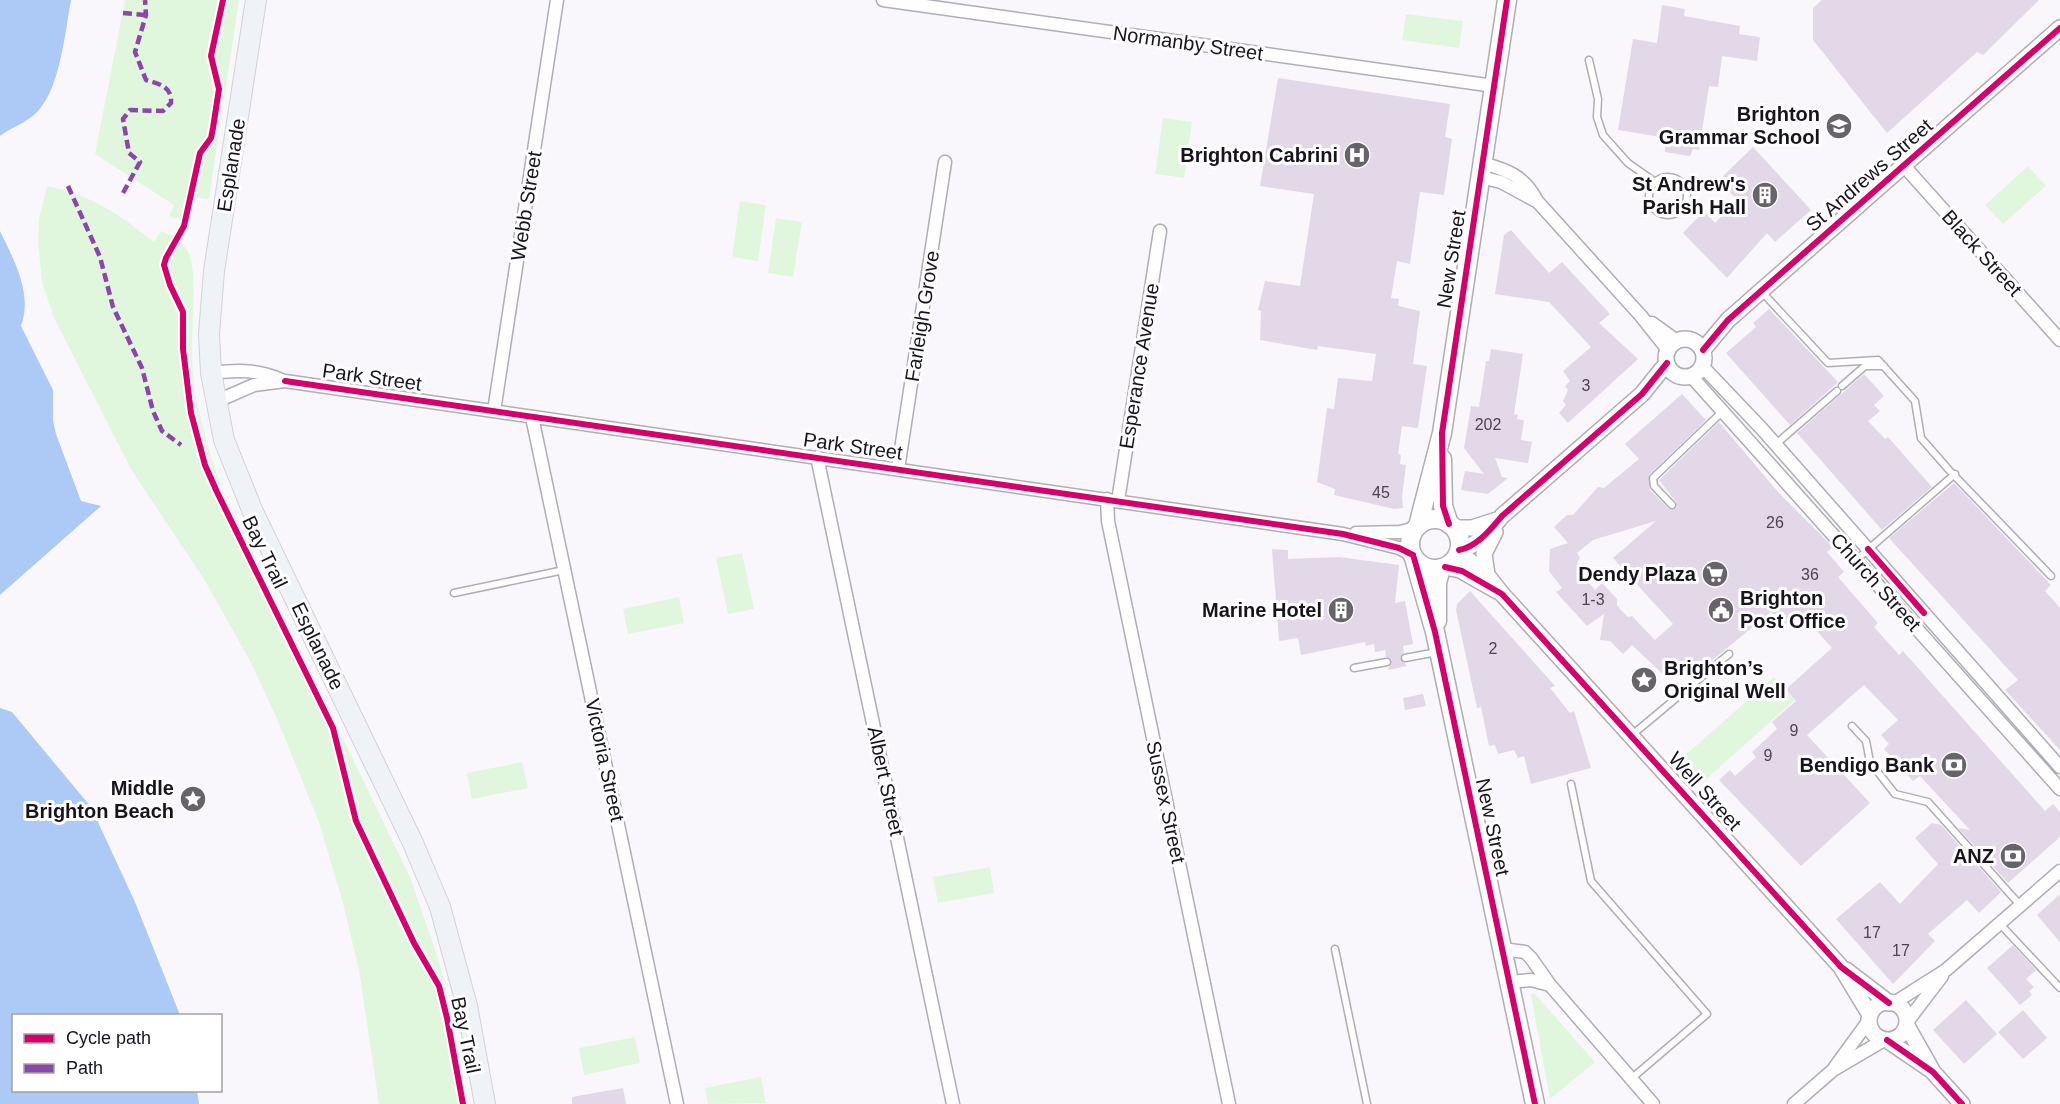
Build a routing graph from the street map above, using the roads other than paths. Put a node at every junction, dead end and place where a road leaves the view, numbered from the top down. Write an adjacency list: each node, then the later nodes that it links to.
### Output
1 (256, 0): 18 (main road, Esplanade)
2 (557, 0): 21 (street, Webb Street)
3 (883, 0): 7 (street, Normanby Street)
4 (1507, 0): 7 (main road, New Street)
5 (2060, 28): 9 (street, St Andrews Street)
6 (1589, 60): 11 (lane)
7 (1494, 87): 10 (main road, New Street)
8 (945, 162): 27 (street, Farleigh Grove)
9 (1904, 166): 13 (street, St Andrews Street); 14 (street, Black Street)
10 (1481, 170): 16 (street, Church Street); 24 (main road, New Street)
11 (1655, 182): 11 (lane)
12 (1160, 231): 29 (street, Esperance Avenue)
13 (1761, 291): 15 (street, St Andrews Street); 17 (lane)
14 (2060, 340)
15 (1698, 345): 16 (street); 16 (street)
16 (1680, 362): 22 (street, Church Street); 25 (street, Church Street); 31 (street)
17 (1884, 366): 25 (lane); 28 (lane)
18 (211, 373): 19 (street, Park Street); 20 (main road, Esplanade)
19 (285, 381): 20 (street, Park Street); 21 (street, Park Street)
20 (215, 402): 73 (main road, Esplanade)
21 (494, 411): 23 (street, Park Street)
22 (1723, 411): 30 (lane); 38 (street, Church Street)
23 (532, 417): 26 (street, Park Street); 40 (street, Victoria Street)
24 (1442, 433): 32 (main road, New Street); 33 (main road, New Street)
25 (1776, 444): 35 (street, Church Street)
26 (817, 458): 27 (street, Park Street); 75 (street, Albert Street)
27 (898, 469): 29 (street, Park Street)
28 (1955, 474): 35 (lane); 42 (lane)
29 (1113, 500): 34 (street, Park Street); 76 (street, Sussex Street)
30 (1672, 506)
31 (1506, 513): 32 (street); 36 (street); 41 (street)
32 (1452, 526): 33 (main road); 36 (main road)
33 (1417, 527): 34 (street, Park Street); 37 (main road)
34 (1343, 534): 37 (street, Park Street)
35 (1868, 549): 38 (lane); 53 (street, Church Street)
36 (1459, 551): 39 (main road); 41 (street, Well Street)
37 (1414, 556): 39 (main road); 45 (main road, New Street)
38 (1856, 560): 55 (street, Church Street)
39 (1443, 568): 44 (street, Well Street); 45 (main road, New Street)
40 (565, 570): 43 (lane); 74 (street, Victoria Street)
41 (1487, 575): 44 (street, Well Street)
42 (2051, 576)
43 (454, 592)
44 (1502, 594): 52 (street, Well Street)
45 (1435, 632): 46 (main road, New Street)
46 (1439, 652): 48 (lane); 60 (main road, New Street)
47 (1729, 654): 52 (lane)
48 (1406, 658)
49 (1387, 662): 50 (lane)
50 (1354, 668)
51 (1852, 726): 57 (lane)
52 (1632, 735): 61 (street, Well Street)
53 (2060, 767)
54 (1571, 784): 72 (lane)
55 (2060, 789)
56 (2060, 871): 57 (street)
57 (2020, 905): 58 (street)
58 (1999, 924): 62 (street); 65 (lane)
59 (1335, 949): 77 (lane)
60 (1502, 949): 63 (main road, New Street); 64 (street)
61 (1841, 967): 66 (street, Well Street); 67 (street, Well Street)
62 (1947, 970): 66 (street); 68 (street)
63 (1509, 982): 64 (street); 78 (main road, New Street)
64 (1550, 986): 72 (street)
65 (2060, 988)
66 (1892, 1003): 67 (street); 68 (street)
67 (1870, 1017): 69 (street); 70 (street)
68 (1907, 1024): 69 (street); 71 (street)
69 (1886, 1040): 70 (street); 71 (street)
70 (1833, 1070): 80 (street)
71 (1933, 1072): 81 (street)
72 (1630, 1079): 79 (street)
73 (484, 1104)
74 (677, 1104)
75 (953, 1104)
76 (1229, 1104)
77 (1367, 1104)
78 (1535, 1104)
79 (1653, 1104)
80 (1794, 1104)
81 (1962, 1104)

